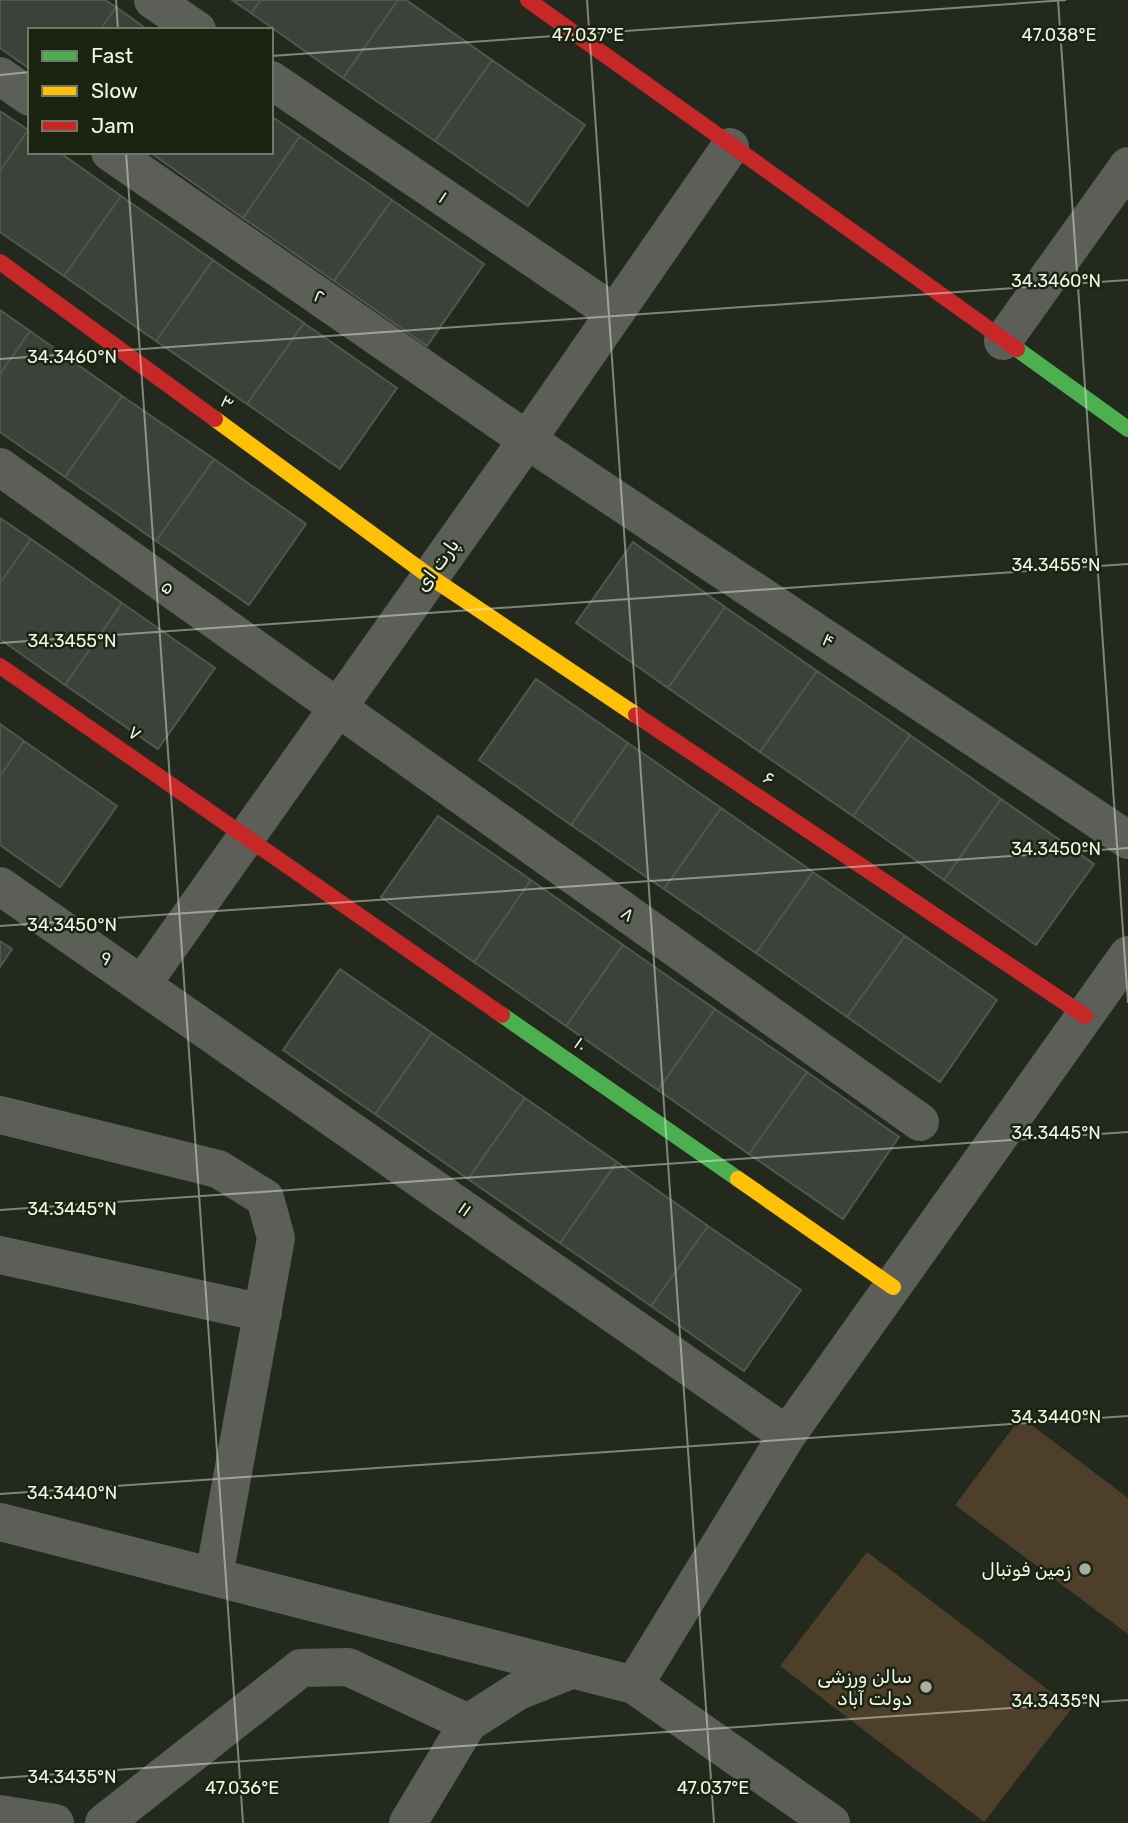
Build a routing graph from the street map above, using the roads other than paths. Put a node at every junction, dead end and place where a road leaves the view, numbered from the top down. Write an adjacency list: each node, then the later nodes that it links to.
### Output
1 (153, 0): 3 (street)
2 (531, 1): 7 (street)
3 (194, 28)
4 (0, 76): 6 (street)
5 (273, 81): 11 (street, ۱)
6 (28, 96)
7 (730, 147): 11 (street, پارت ای); 12 (street)
8 (113, 154): 14 (street, ۲)
9 (1128, 166): 12 (street)
10 (0, 262): 16 (street, ۳)
11 (614, 313): 14 (street, پارت ای)
12 (1003, 341): 13 (street)
13 (1128, 429)
14 (527, 440): 16 (street, پارت ای); 20 (street, ۴)
15 (0, 467): 18 (street, ۵)
16 (429, 576): 18 (street, پارت ای); 24 (street, ۶)
17 (0, 666): 19 (street, ۷)
18 (337, 706): 19 (street, پارت ای); 26 (street, ۸)
19 (246, 835): 23 (street, پارت ای); 28 (street, ۱۰)
20 (1128, 841)
21 (0, 886): 23 (street, ۹)
22 (1128, 955): 24 (street)
23 (143, 983): 30 (street, ۱۱)
24 (1085, 1016): 28 (street)
25 (0, 1115): 29 (street)
26 (920, 1122)
27 (0, 1255): 29 (street)
28 (893, 1287): 30 (street)
29 (263, 1312): 32 (street)
30 (788, 1436): 34 (street)
31 (0, 1522): 32 (street)
32 (214, 1576): 33 (street)
33 (573, 1669): 34 (street); 35 (street)
34 (634, 1685): 40 (street)
35 (468, 1723): 38 (street); 39 (street)
36 (0, 1814): 37 (street)
37 (55, 1823)
38 (104, 1823)
39 (408, 1823)
40 (831, 1823)

